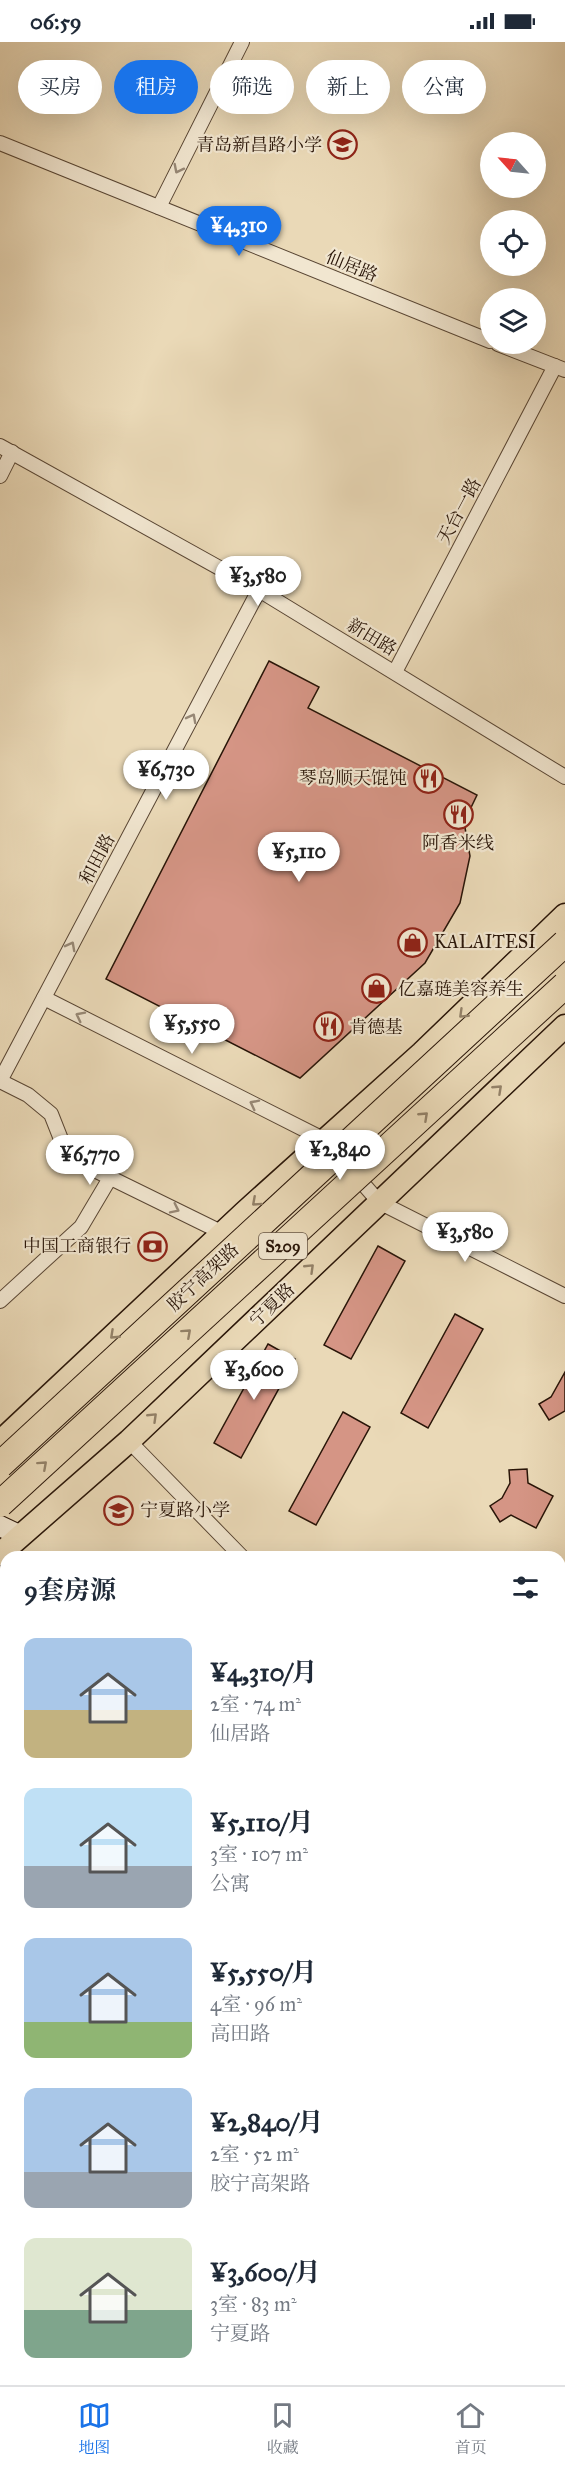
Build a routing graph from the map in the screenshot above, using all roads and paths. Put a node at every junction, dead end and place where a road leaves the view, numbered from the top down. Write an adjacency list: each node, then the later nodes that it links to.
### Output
1 (242, 42): 3 (street, one-way to 3)
2 (0, 143): 3 (street, 仙居路)
3 (159, 207): 4 (street, 仙居路)
4 (480, 336)
5 (524, 354): 6 (street)
6 (560, 368): 10 (street, 天台一路)
7 (6, 449): 8 (street); 9 (street, 新田路)
8 (0, 476)
9 (259, 590): 10 (street, 新田路); 15 (street, 和田路, one-way to 9)
10 (395, 672): 11 (street, 新田路)
11 (565, 777)
12 (565, 915): 18 (main road, one-way to 18)
13 (565, 943): 26 (highway, 胶宁高架路 / S209, bridge)
14 (565, 985): 27 (highway, 胶宁高架路 / S209, one-way to 14, bridge)
15 (44, 998): 17 (street, 和田路); 18 (street, one-way to 15)
16 (565, 1026): 20 (main road, 宁夏路, one-way to 16)
17 (0, 1082): 19 (street)
18 (325, 1140): 20 (street); 21 (main road, one-way to 21)
19 (110, 1178): 21 (street, one-way to 21); 23 (street)
20 (379, 1202): 22 (street); 24 (main road, 宁夏路, one-way to 20)
21 (223, 1233): 25 (main road, one-way to 25)
22 (565, 1296)
23 (0, 1300)
24 (129, 1441): 29 (main road, 宁夏路); 31 (street)
25 (0, 1442)
26 (0, 1465)
27 (0, 1504)
28 (0, 1526): 29 (street)
29 (21, 1536): 30 (main road, 宁夏路)
30 (4, 1551)
31 (236, 1551)

